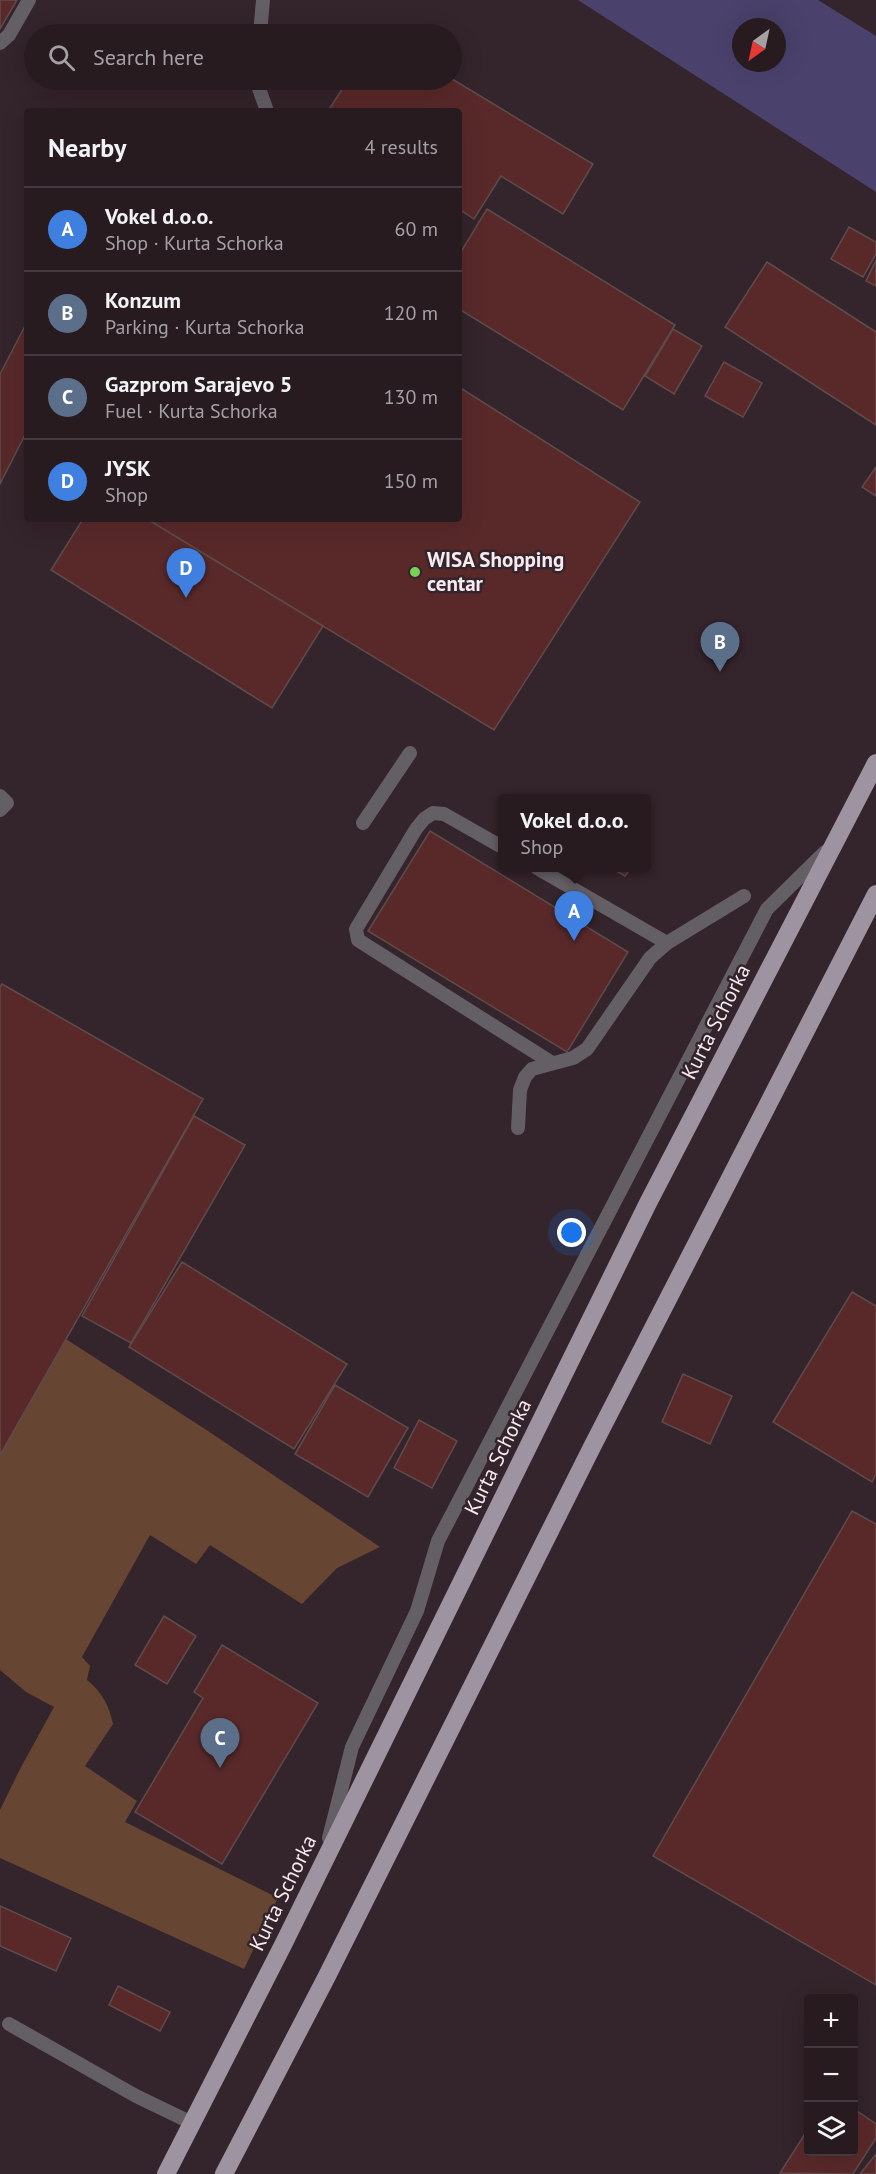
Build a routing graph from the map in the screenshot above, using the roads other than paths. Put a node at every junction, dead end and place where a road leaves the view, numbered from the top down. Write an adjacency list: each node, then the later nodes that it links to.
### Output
1 (29, 0): 4 (lane)
2 (263, 0): 3 (lane)
3 (261, 24)
4 (0, 43)
5 (260, 90): 6 (lane)
6 (266, 108)
7 (410, 753): 11 (lane)
8 (876, 763): 13 (main road, Kurta Schorka)
9 (0, 796): 10 (lane)
10 (0, 810)
11 (363, 824)
12 (498, 845): 18 (lane)
13 (833, 845): 20 (main road, Kurta Schorka); 20 (lane)
14 (546, 872): 17 (lane)
15 (876, 894): 24 (main road)
16 (744, 896): 17 (lane)
17 (667, 943): 18 (lane)
18 (552, 1063): 19 (lane)
19 (518, 1128)
20 (325, 1858): 22 (main road, Kurta Schorka)
21 (9, 2024): 22 (lane)
22 (192, 2123): 23 (main road, Kurta Schorka)
23 (166, 2174)
24 (224, 2174)

